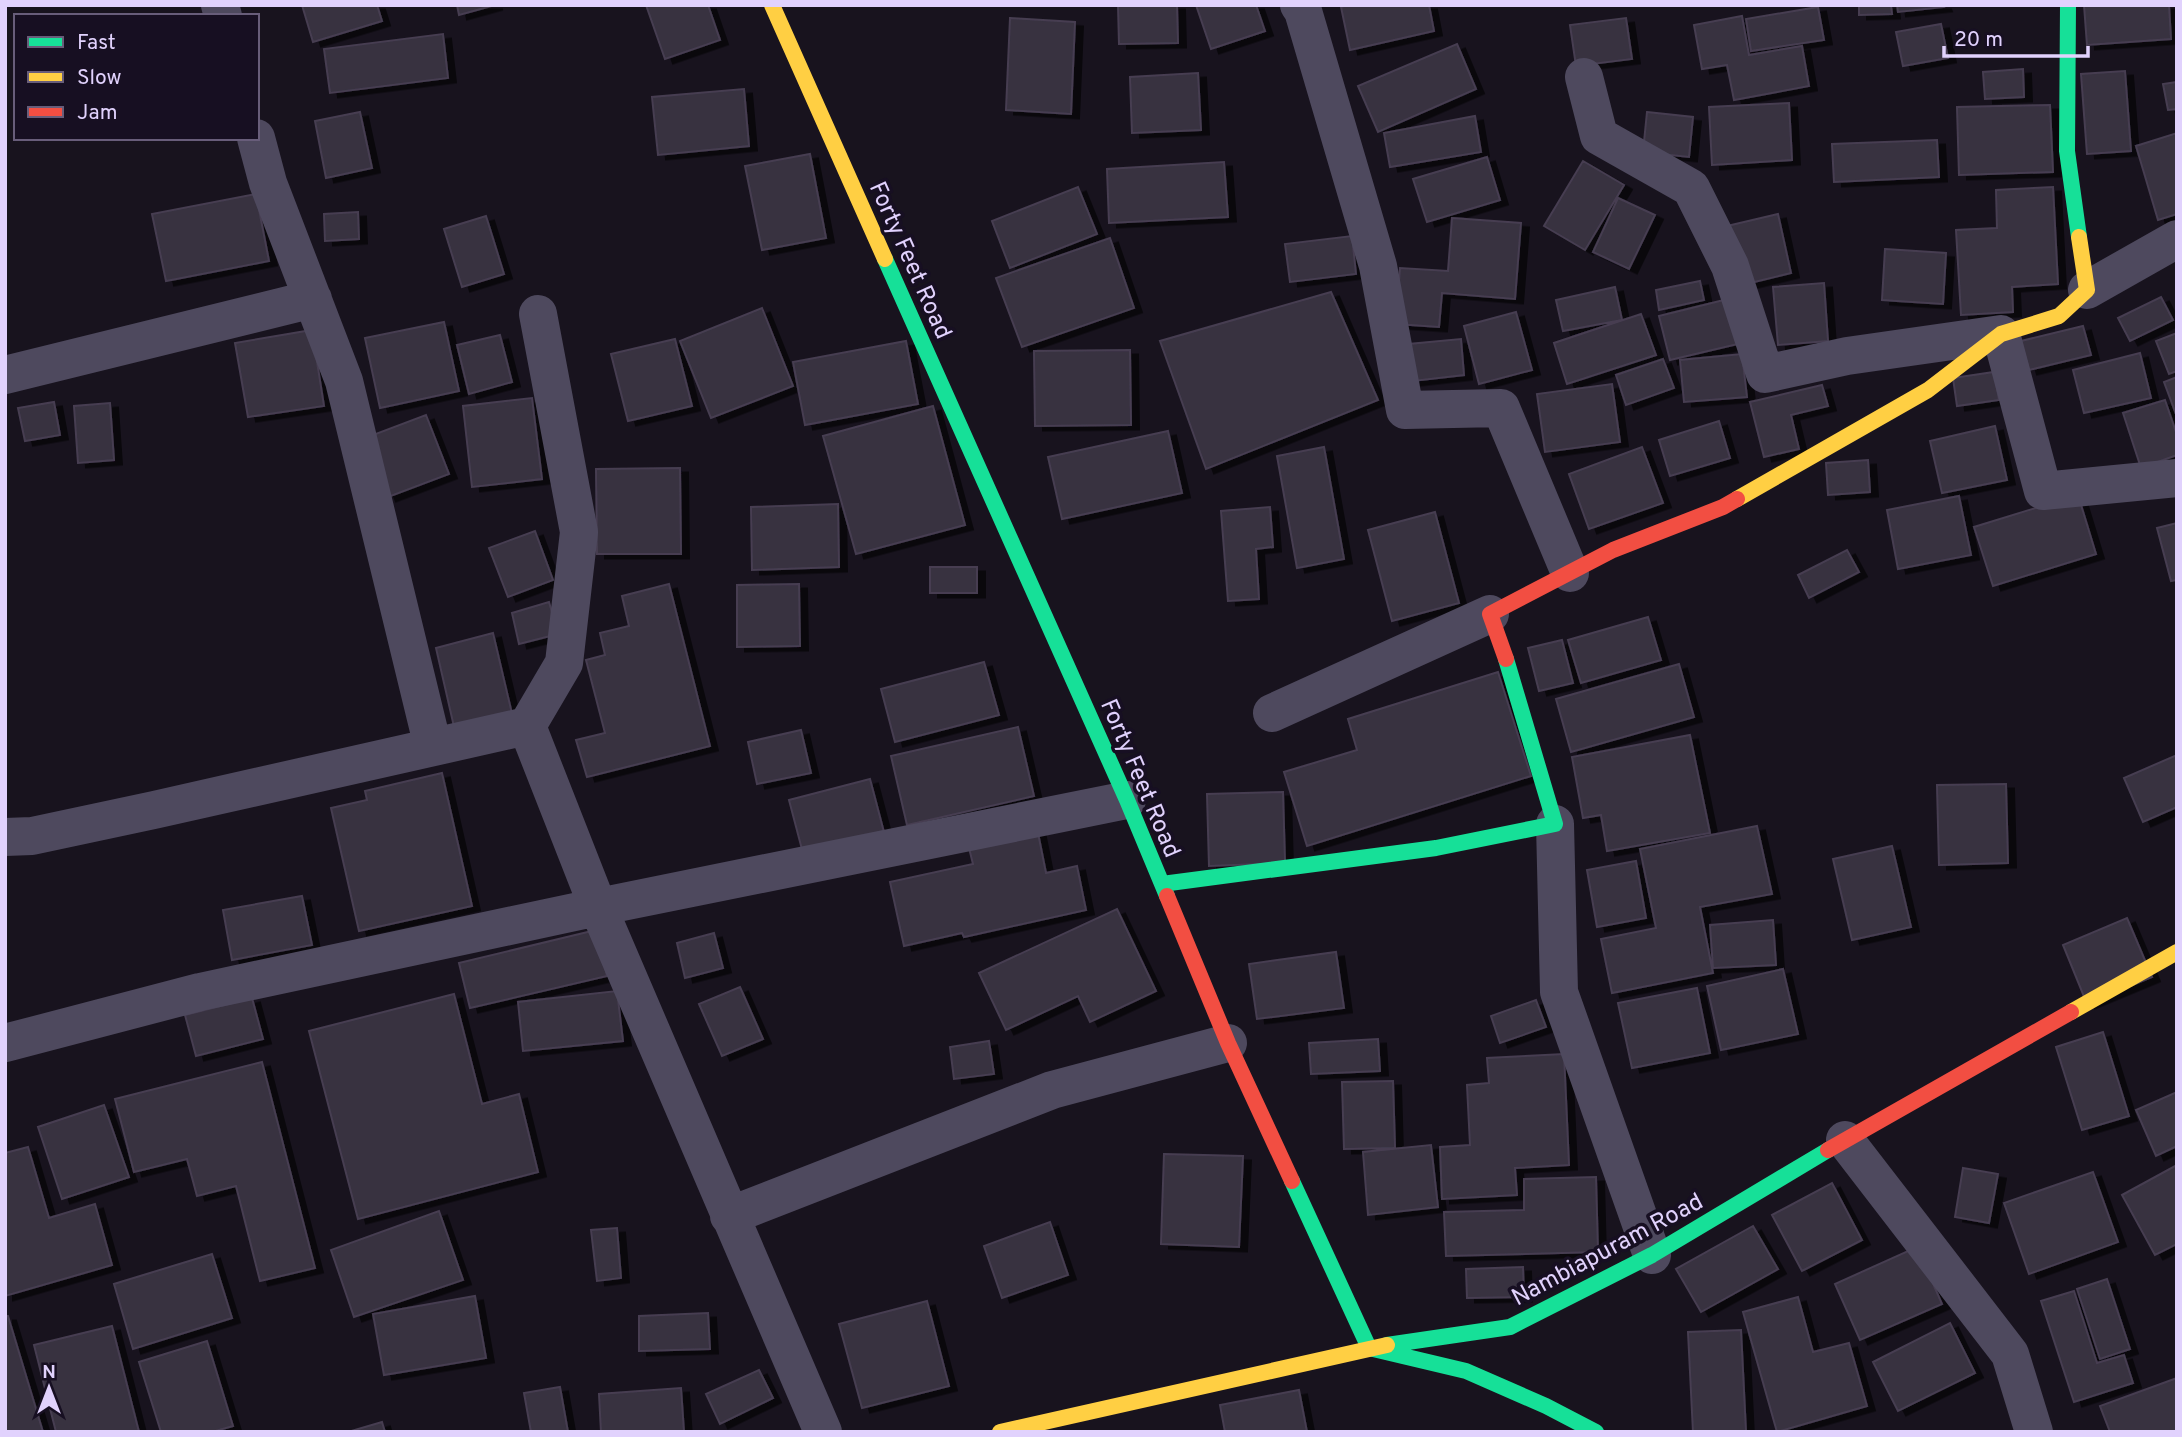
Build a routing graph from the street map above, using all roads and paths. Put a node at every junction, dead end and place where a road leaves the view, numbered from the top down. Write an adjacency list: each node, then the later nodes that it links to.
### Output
1 (772, 5): 18 (street, Forty Feet Road)
2 (1299, 5): 13 (street)
3 (2068, 5): 7 (street)
4 (1584, 78): 10 (street)
5 (257, 140): 8 (street)
6 (2177, 239): 7 (street)
7 (2087, 290): 10 (street)
8 (313, 299): 11 (street); 17 (street)
9 (538, 314): 16 (street)
10 (2001, 334): 12 (street); 13 (street)
11 (5, 375)
12 (2177, 478)
13 (1570, 573): 14 (street)
14 (1490, 614): 15 (street); 19 (street)
15 (1272, 713)
16 (527, 726): 17 (street); 22 (street)
17 (433, 747): 20 (street)
18 (1127, 800): 21 (street, Forty Feet Road); 22 (street)
19 (1555, 824): 21 (street); 28 (street)
20 (5, 837)
21 (1162, 884): 24 (street, Forty Feet Road)
22 (598, 907): 25 (street); 27 (street)
23 (2177, 953): 26 (street, Nambiapuram Road)
24 (1228, 1042): 27 (street); 29 (street, Forty Feet Road)
25 (5, 1043)
26 (1845, 1140): 28 (street, Nambiapuram Road); 33 (street)
27 (729, 1216): 30 (street)
28 (1652, 1255): 29 (street, Nambiapuram Road)
29 (1369, 1348): 31 (street, Nambiapuram Road); 32 (street)
30 (822, 1432)
31 (1000, 1432)
32 (1596, 1432)
33 (2034, 1432)

